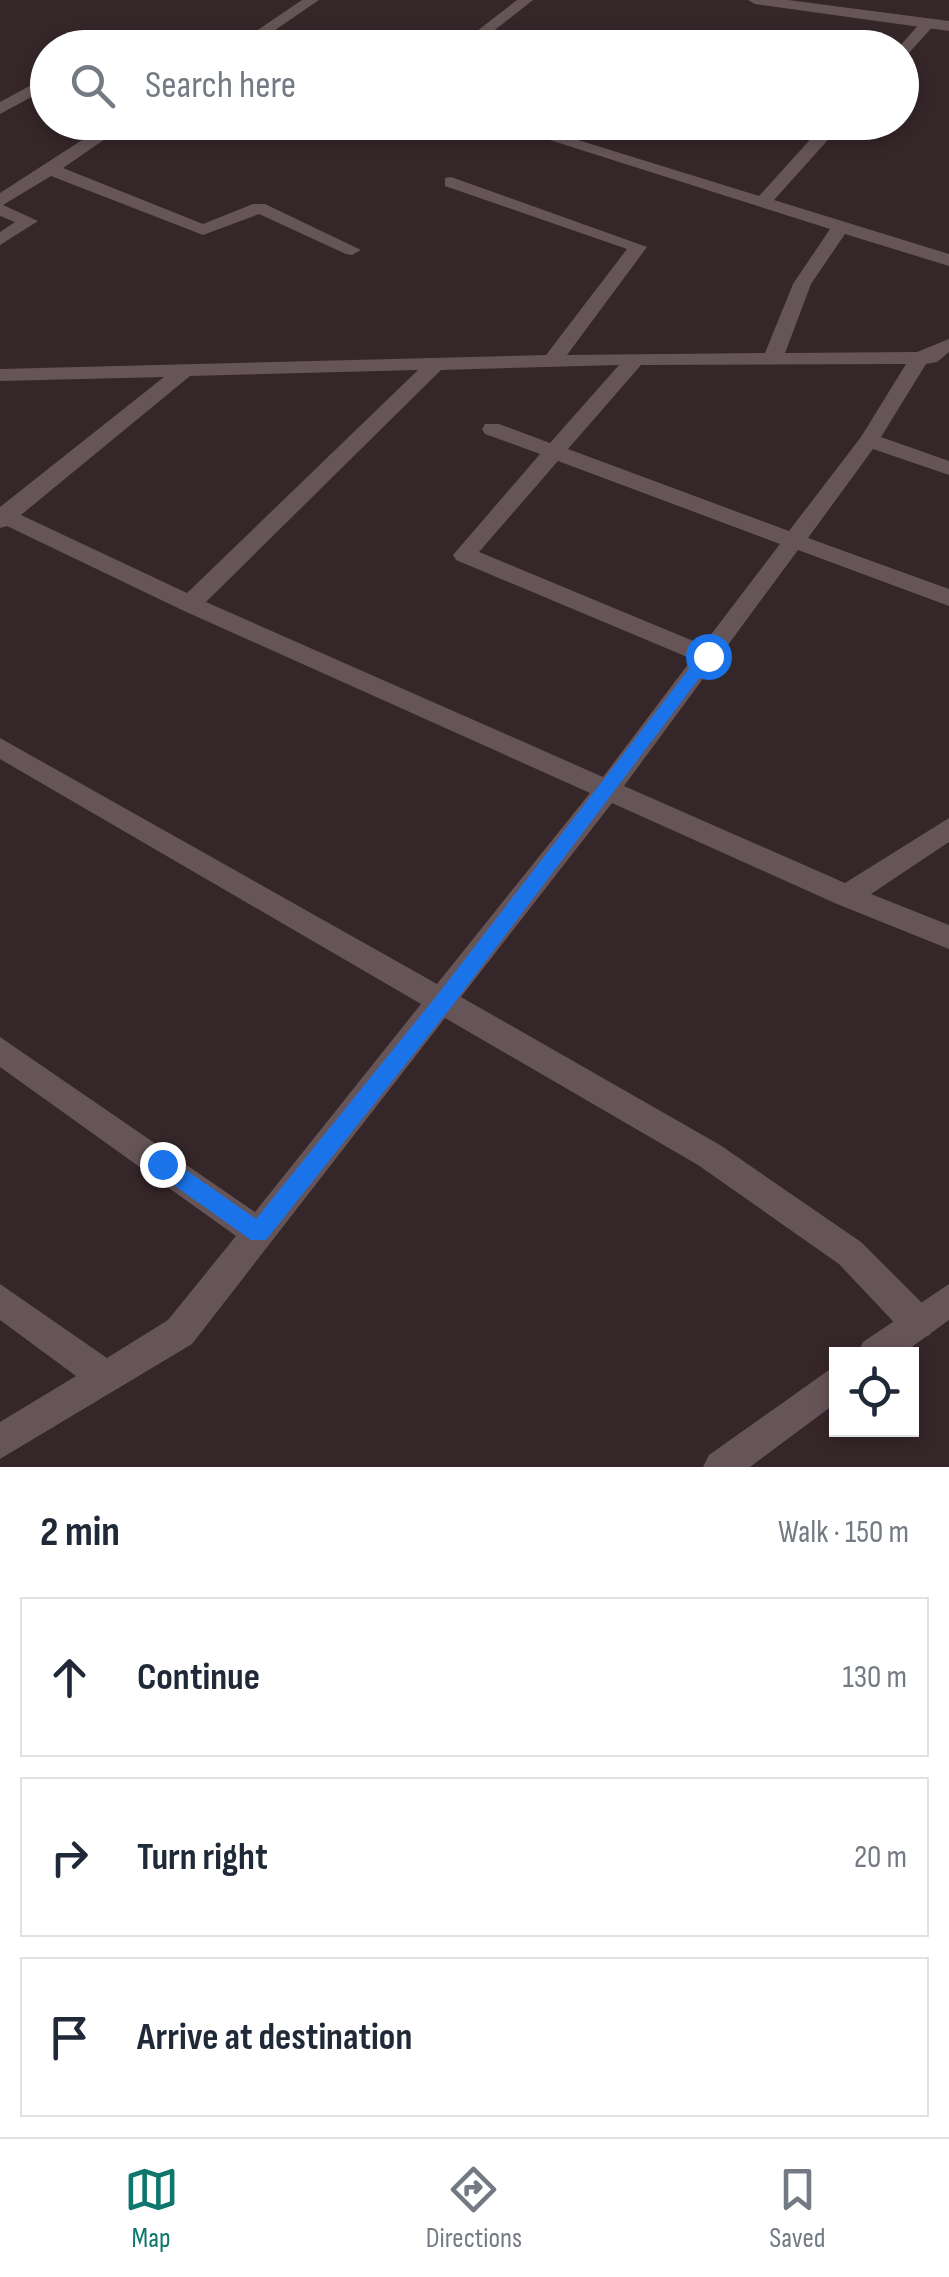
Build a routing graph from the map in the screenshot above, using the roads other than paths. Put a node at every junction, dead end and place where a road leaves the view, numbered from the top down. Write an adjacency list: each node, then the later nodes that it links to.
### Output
1 (312, 0): 6 (street)
2 (526, 0): 7 (street)
3 (754, 0): 4 (street)
4 (928, 24): 5 (street); 8 (street)
5 (949, 26)
6 (270, 30)
7 (486, 30)
8 (919, 34)
9 (30, 92): 10 (street)
10 (0, 110)
11 (94, 140): 14 (street)
12 (558, 140): 17 (street)
13 (820, 140): 17 (street)
14 (50, 169): 16 (street); 21 (street)
15 (452, 182): 28 (street)
16 (0, 201)
17 (761, 204): 19 (street)
18 (0, 210): 20 (street)
19 (841, 228): 22 (street); 27 (street)
20 (0, 240)
21 (352, 250)
22 (949, 260)
23 (949, 346): 24 (street)
24 (920, 358): 25 (street); 27 (street); 33 (street)
25 (949, 358)
26 (635, 359): 27 (street); 28 (street); 34 (street)
27 (772, 360)
28 (552, 361): 29 (street)
29 (436, 364): 30 (street); 39 (street)
30 (185, 370): 31 (street); 36 (street)
31 (0, 375)
32 (492, 429): 34 (street)
33 (870, 440): 35 (street); 37 (street)
34 (556, 452): 37 (street); 40 (street)
35 (949, 468)
36 (2, 517): 39 (street)
37 (795, 540): 38 (street); 40 (street)
38 (949, 598)
39 (190, 604): 42 (street)
40 (708, 656): 42 (street)
41 (0, 747): 46 (street)
42 (608, 789): 44 (street); 46 (street)
43 (949, 828): 44 (street)
44 (848, 896): 45 (street)
45 (949, 937)
46 (445, 1000): 48 (street); 51 (street)
47 (0, 1050): 48 (street)
48 (258, 1233): 53 (street)
49 (0, 1300): 53 (street)
50 (949, 1300): 51 (street)
51 (918, 1323): 52 (street)
52 (885, 1347)
53 (106, 1377): 55 (street)
54 (829, 1387): 56 (street)
55 (0, 1442)
56 (721, 1467)

